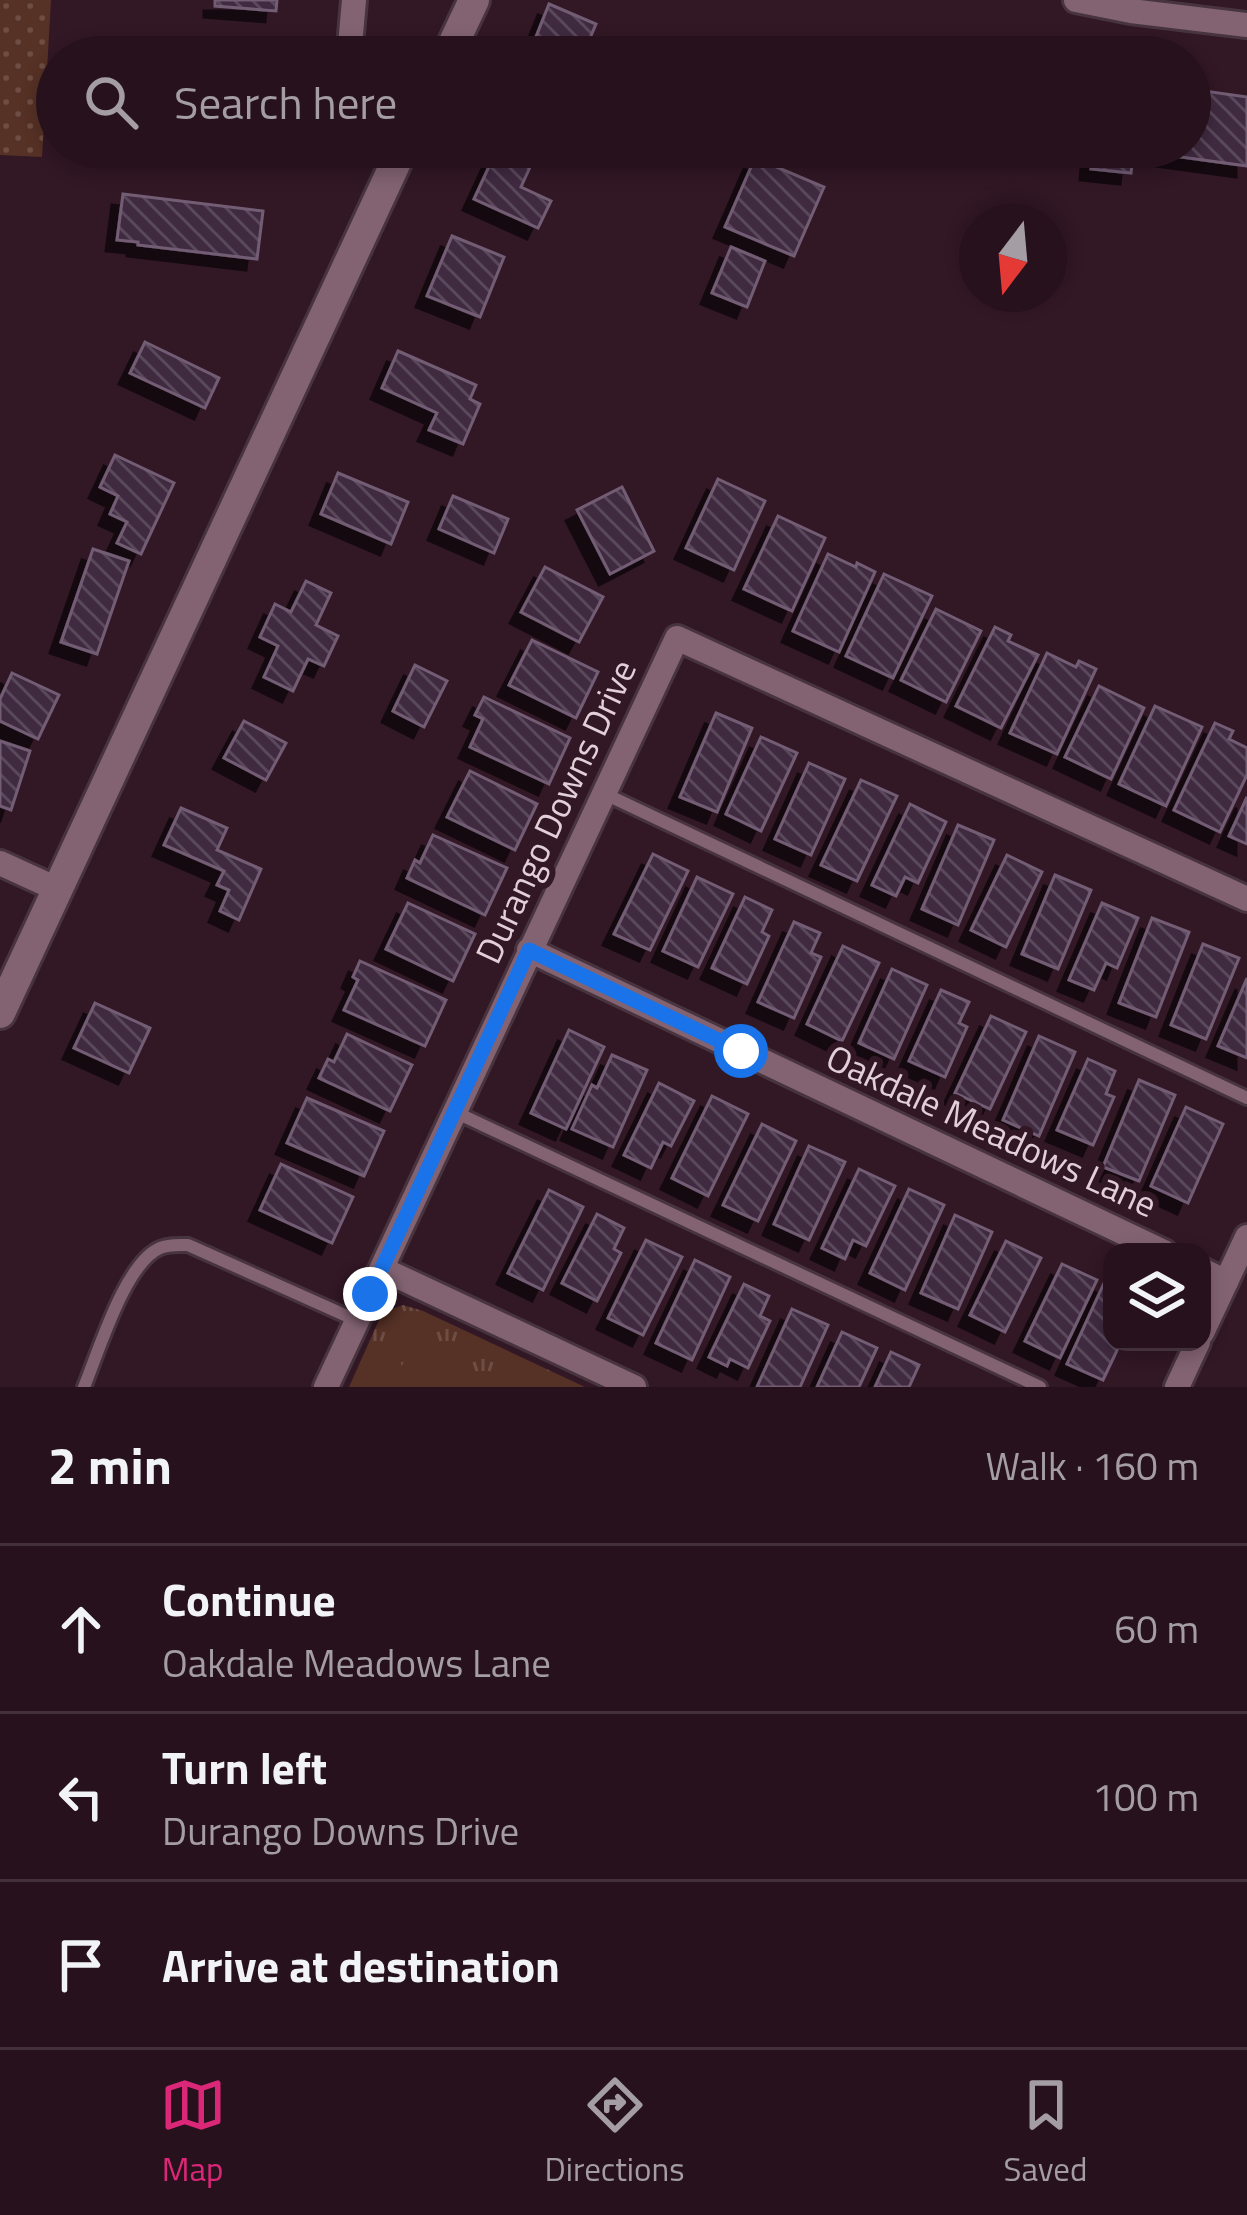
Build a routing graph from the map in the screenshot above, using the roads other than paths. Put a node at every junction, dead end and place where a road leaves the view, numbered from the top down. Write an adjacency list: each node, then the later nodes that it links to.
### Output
1 (353, 0): 5 (street)
2 (474, 0): 6 (main road)
3 (1076, 0): 4 (street)
4 (1247, 25)
5 (350, 36)
6 (456, 36)
7 (387, 168): 10 (main road)
8 (603, 794): 11 (street, Durango Downs Drive); 12 (street, Durango Downs Drive); 14 (lane)
9 (0, 863): 10 (street)
10 (59, 890): 13 (main road)
11 (1247, 899)
12 (529, 950): 15 (street, Durango Downs Drive); 17 (street, Oakdale Meadows Lane)
13 (0, 1013)
14 (1247, 1098)
15 (455, 1112): 18 (street, Durango Downs Drive); 27 (lane)
16 (1247, 1238): 20 (street)
17 (1145, 1243)
18 (382, 1269): 22 (street, Durango Downs Drive); 26 (street)
19 (1211, 1274): 20 (street)
20 (1226, 1282): 21 (street)
21 (1211, 1314)
22 (358, 1321): 24 (lane); 25 (street, Durango Downs Drive)
23 (1194, 1351): 28 (street)
24 (84, 1387)
25 (326, 1387)
26 (634, 1387)
27 (1040, 1387)
28 (1177, 1387)

